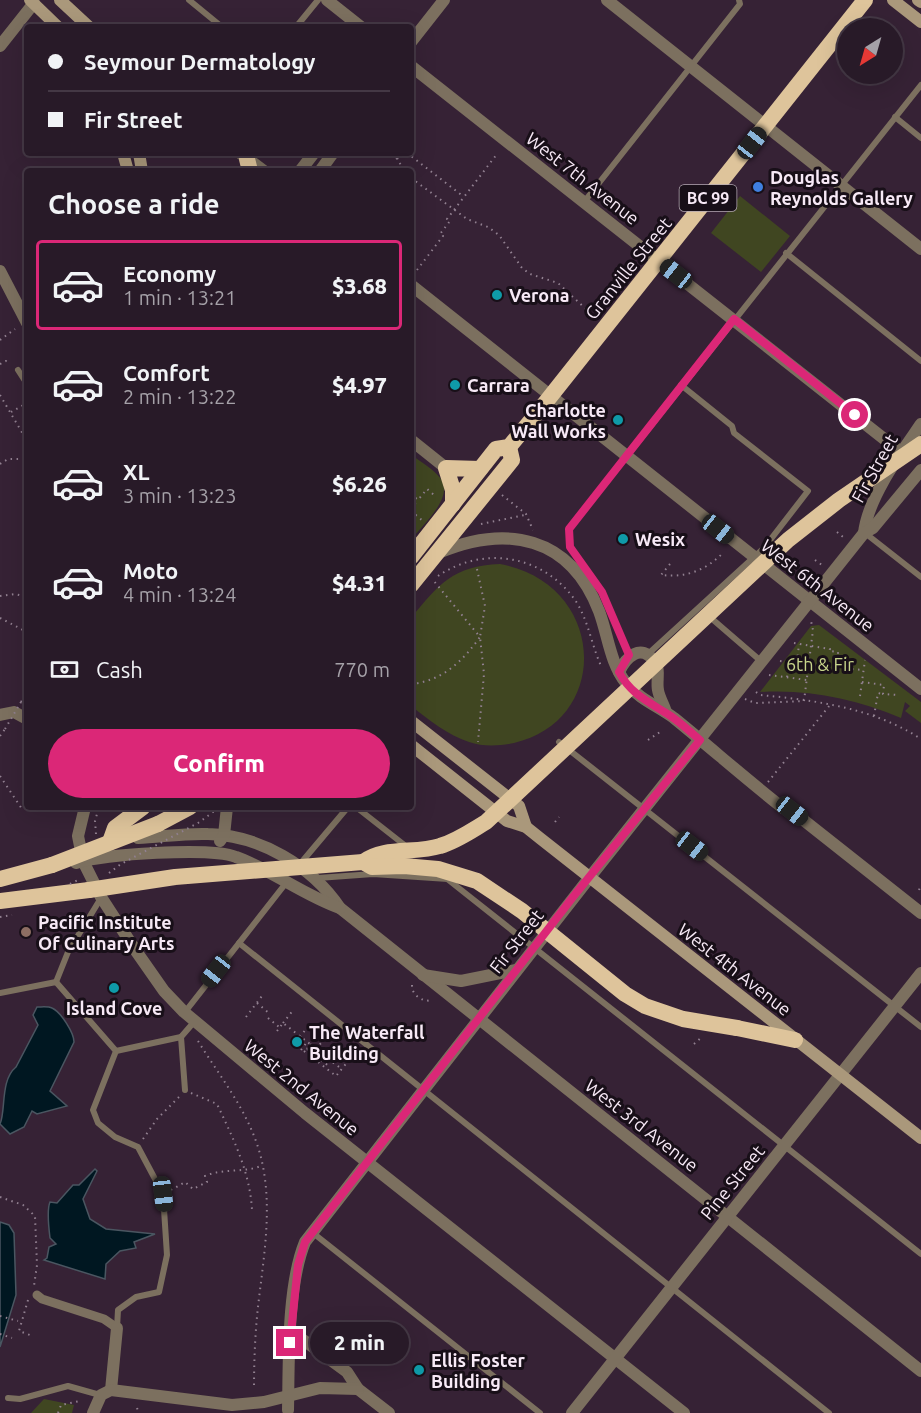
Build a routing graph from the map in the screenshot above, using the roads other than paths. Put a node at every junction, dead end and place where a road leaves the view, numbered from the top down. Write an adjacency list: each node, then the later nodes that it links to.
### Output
1 (60, 0): 13 (main road)
2 (189, 0): 14 (lane)
3 (318, 0): 15 (lane)
4 (327, 0): 16 (street)
5 (444, 0): 17 (street)
6 (607, 0): 19 (street)
7 (739, 0): 19 (lane)
8 (865, 0): 23 (highway, Granville Street / BC 99)
9 (893, 0): 11 (main road)
10 (32, 2): 12 (main road); 18 (street)
11 (921, 22)
12 (55, 24)
13 (86, 24)
14 (218, 24)
15 (298, 24)
16 (358, 24)
17 (414, 38)
18 (0, 46)
19 (691, 66): 23 (street); 28 (lane)
20 (414, 68): 28 (street, West 7th Avenue)
21 (921, 85): 22 (lane)
22 (895, 117): 24 (lane); 27 (lane)
23 (765, 126): 27 (street); 31 (highway, Granville Street / BC 99)
24 (921, 138)
25 (312, 156): 26 (street)
26 (302, 168)
27 (840, 185): 29 (street); 30 (lane)
28 (584, 202): 31 (street, West 7th Avenue)
29 (921, 249)
30 (786, 253): 34 (lane); 36 (lane)
31 (658, 260): 34 (street, West 7th Avenue); 40 (highway, Granville Street / BC 99)
32 (0, 271): 35 (street)
33 (414, 287): 40 (street, West 6th Avenue)
34 (734, 319): 39 (lane); 45 (street, West 7th Avenue)
35 (22, 325)
36 (921, 361)
37 (18, 370): 38 (lane)
38 (24, 379)
39 (681, 385): 46 (lane); 54 (lane)
40 (550, 396): 44 (highway, Granville Street / BC 99); 46 (street, West 6th Avenue)
41 (921, 424): 45 (street, Fir Street)
42 (414, 442): 47 (street)
43 (921, 444): 85 (highway, bridge)
44 (509, 447): 48 (highway, Granville Street / BC 99); 53 (highway, Granville Street / BC 99)
45 (902, 453): 51 (street, Fir Street)
46 (626, 456): 54 (street, West 6th Avenue); 59 (lane)
47 (446, 468): 48 (highway); 50 (highway)
48 (480, 469): 50 (highway, Granville Street / BC 99)
49 (921, 470): 51 (street, Fir Street)
50 (453, 504): 52 (highway, Granville Street / BC 99)
51 (864, 532): 56 (lane); 58 (street, Fir Street)
52 (414, 553)
53 (437, 554): 57 (highway, Granville Street / BC 99); 62 (street)
54 (755, 557): 55 (street, West 6th Avenue); 60 (lane)
55 (767, 567): 58 (street, West 6th Avenue); 61 (lane)
56 (921, 577)
57 (414, 581)
58 (810, 601): 61 (street, Fir Street); 63 (street, West 6th Avenue)
59 (629, 655): 60 (street); 62 (street)
60 (647, 655): 64 (street)
61 (762, 662): 68 (street, Fir Street)
62 (619, 672): 64 (street)
63 (921, 689)
64 (666, 712): 68 (street)
65 (0, 715): 66 (street)
66 (24, 717)
67 (414, 723): 79 (main road, West 4th Avenue)
68 (700, 740): 71 (street, Fir Street); 96 (street)
69 (559, 742): 71 (lane)
70 (414, 747): 79 (main road, West 4th Avenue)
71 (646, 809): 87 (street, Fir Street); 104 (lane)
72 (84, 810): 84 (street, West 2nd Avenue)
73 (139, 810): 82 (highway)
74 (177, 810): 81 (street)
75 (184, 810): 82 (highway, bridge)
76 (227, 810): 80 (street)
77 (346, 810): 86 (lane)
78 (360, 810): 90 (lane)
79 (526, 827): 87 (main road, West 4th Avenue)
80 (224, 835): 81 (street, West 3rd Avenue); 83 (street); 86 (street, West 3rd Avenue)
81 (138, 838): 82 (street)
82 (104, 846): 83 (street, West 3rd Avenue); 84 (street); 89 (highway, bridge)
83 (210, 852): 92 (street, West 3rd Avenue)
84 (83, 861): 91 (street); 93 (street, West 2nd Avenue)
85 (363, 862): 94 (highway, bridge); 110 (highway, bridge)
86 (300, 865): 88 (street, West 3rd Avenue)
87 (590, 877): 98 (street, Fir Street); 110 (main road, West 4th Avenue)
88 (318, 878): 90 (lane); 95 (street, West 3rd Avenue)
89 (0, 879)
90 (448, 879): 98 (lane)
91 (0, 884)
92 (286, 884): 95 (street, West 3rd Avenue); 97 (lane)
93 (101, 897): 102 (lane); 105 (street, West 2nd Avenue)
94 (0, 901)
95 (340, 908): 101 (street, West 3rd Avenue)
96 (921, 913)
97 (239, 943): 105 (lane); 113 (lane)
98 (533, 947): 99 (street, Fir Street); 116 (lane)
99 (516, 970): 101 (street); 106 (street, Fir Street)
100 (921, 972): 104 (street, Pine Street)
101 (423, 975): 106 (street, West 3rd Avenue)
102 (56, 982): 103 (lane); 111 (lane)
103 (0, 993)
104 (894, 1007): 108 (lane); 112 (street, Pine Street)
105 (184, 1012): 107 (street, West 2nd Avenue)
106 (478, 1019): 113 (street, Fir Street); 118 (street, West 3rd Avenue)
107 (190, 1026): 109 (lane); 117 (street, West 2nd Avenue)
108 (921, 1027)
109 (181, 1037): 111 (lane); 114 (lane)
110 (795, 1040): 112 (main road, West 4th Avenue)
111 (116, 1051): 123 (lane)
112 (840, 1074): 115 (main road, West 4th Avenue); 116 (street, Pine Street)
113 (423, 1088): 117 (street, Fir Street); 121 (lane)
114 (185, 1090)
115 (921, 1138)
116 (784, 1145): 118 (street, Pine Street); 120 (lane)
117 (367, 1162): 119 (street, Fir Street); 125 (street, West 2nd Avenue)
118 (728, 1216): 121 (street, Pine Street); 126 (street, West 3rd Avenue)
119 (312, 1233): 124 (street, Fir Street); 135 (lane)
120 (921, 1254)
121 (671, 1288): 125 (street, Pine Street); 138 (lane)
122 (33, 1293): 123 (street)
123 (117, 1328): 128 (street)
124 (291, 1331): 127 (street); 129 (street, Fir Street)
125 (616, 1359): 136 (street, Pine Street); 137 (street, West 2nd Avenue)
126 (921, 1371)
127 (358, 1389): 129 (street); 134 (street)
128 (106, 1392): 130 (lane); 131 (street); 133 (street)
129 (289, 1394): 131 (street); 132 (street, Fir Street)
130 (8, 1398)
131 (231, 1409)
132 (288, 1410)
133 (93, 1413)
134 (389, 1413)
135 (540, 1413)
136 (572, 1413)
137 (684, 1413)
138 (829, 1413)

